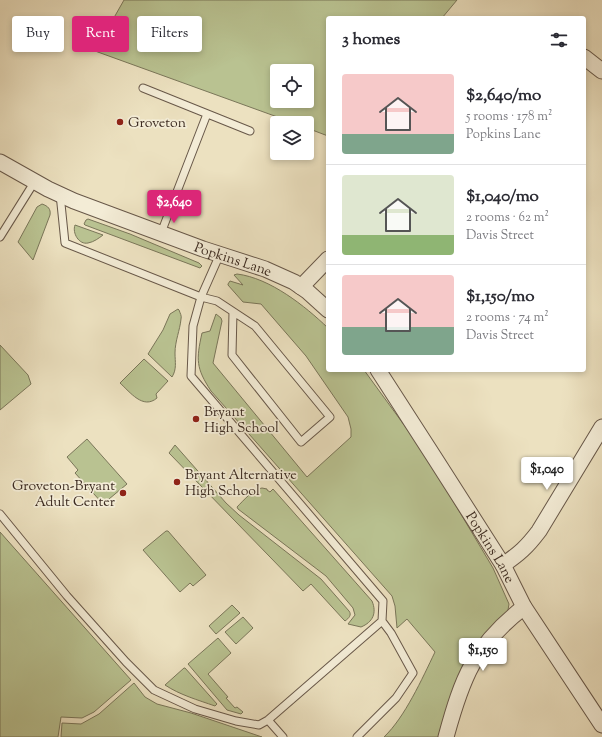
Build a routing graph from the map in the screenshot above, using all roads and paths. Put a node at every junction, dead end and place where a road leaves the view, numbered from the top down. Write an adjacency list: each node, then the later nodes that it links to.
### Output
1 (586, 59): 2 (street)
2 (602, 71)
3 (143, 88): 4 (lane)
4 (207, 114): 5 (lane); 9 (lane)
5 (250, 132)
6 (0, 162): 7 (street, Popkins Lane)
7 (35, 181): 8 (street, Popkins Lane); 10 (lane)
8 (60, 194): 9 (street, Popkins Lane); 14 (lane)
9 (161, 234): 11 (street, Popkins Lane)
10 (0, 237)
11 (220, 254): 13 (street, Popkins Lane); 14 (lane)
12 (326, 261): 13 (street)
13 (301, 287): 15 (street, Popkins Lane)
14 (201, 297): 16 (lane); 22 (lane)
15 (326, 308)
16 (233, 312): 16 (lane)
17 (379, 372): 20 (street, Popkins Lane)
18 (602, 427): 20 (street)
19 (0, 514): 23 (lane)
20 (503, 565): 21 (street, Popkins Lane)
21 (524, 607): 24 (street, Popkins Lane); 27 (street)
22 (382, 621): 23 (lane); 26 (lane)
23 (268, 720): 25 (lane)
24 (602, 725)
25 (283, 737)
26 (357, 737)
27 (446, 737)

